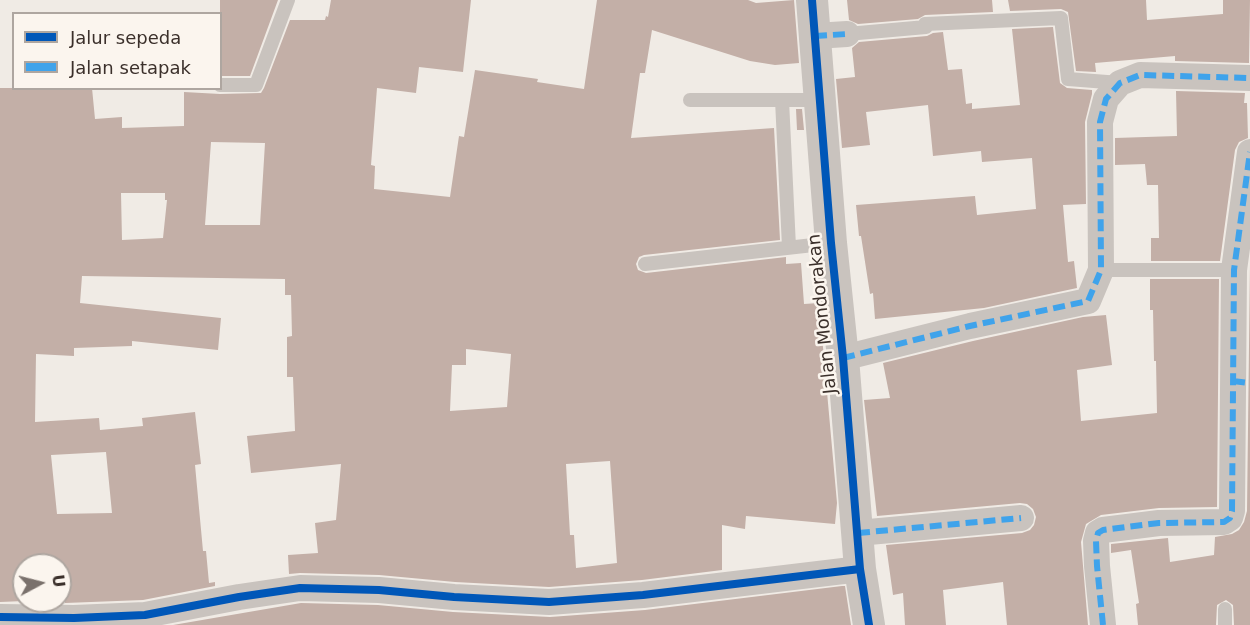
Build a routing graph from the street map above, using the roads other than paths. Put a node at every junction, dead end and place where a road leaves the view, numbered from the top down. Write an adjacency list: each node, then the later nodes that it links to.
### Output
1 (288, 0): 7 (lane)
2 (812, 0): 4 (street, Jalan Mondorakan)
3 (847, 34): 4 (street); 6 (lane)
4 (815, 36): 10 (street, Jalan Mondorakan)
5 (1250, 78): 6 (street)
6 (1120, 83): 15 (street)
7 (222, 85)
8 (690, 100): 9 (lane)
9 (782, 100): 10 (lane); 13 (lane)
10 (820, 100): 12 (street, Jalan Mondorakan)
11 (1250, 153): 16 (street)
12 (831, 243): 13 (lane); 17 (street, Jalan Mondorakan)
13 (789, 247): 14 (lane)
14 (645, 264)
15 (1101, 270): 16 (lane); 17 (street)
16 (1234, 270): 18 (street)
17 (843, 358): 20 (street, Jalan Mondorakan)
18 (1241, 382): 26 (street)
19 (1021, 518): 20 (street)
20 (858, 533): 21 (street, Jalan Mondorakan)
21 (860, 569): 24 (street); 25 (street, Jalan Mondorakan)
22 (1225, 609): 27 (lane)
23 (0, 617): 24 (street)
24 (107, 621)
25 (869, 625)
26 (1104, 625)
27 (1225, 625)

